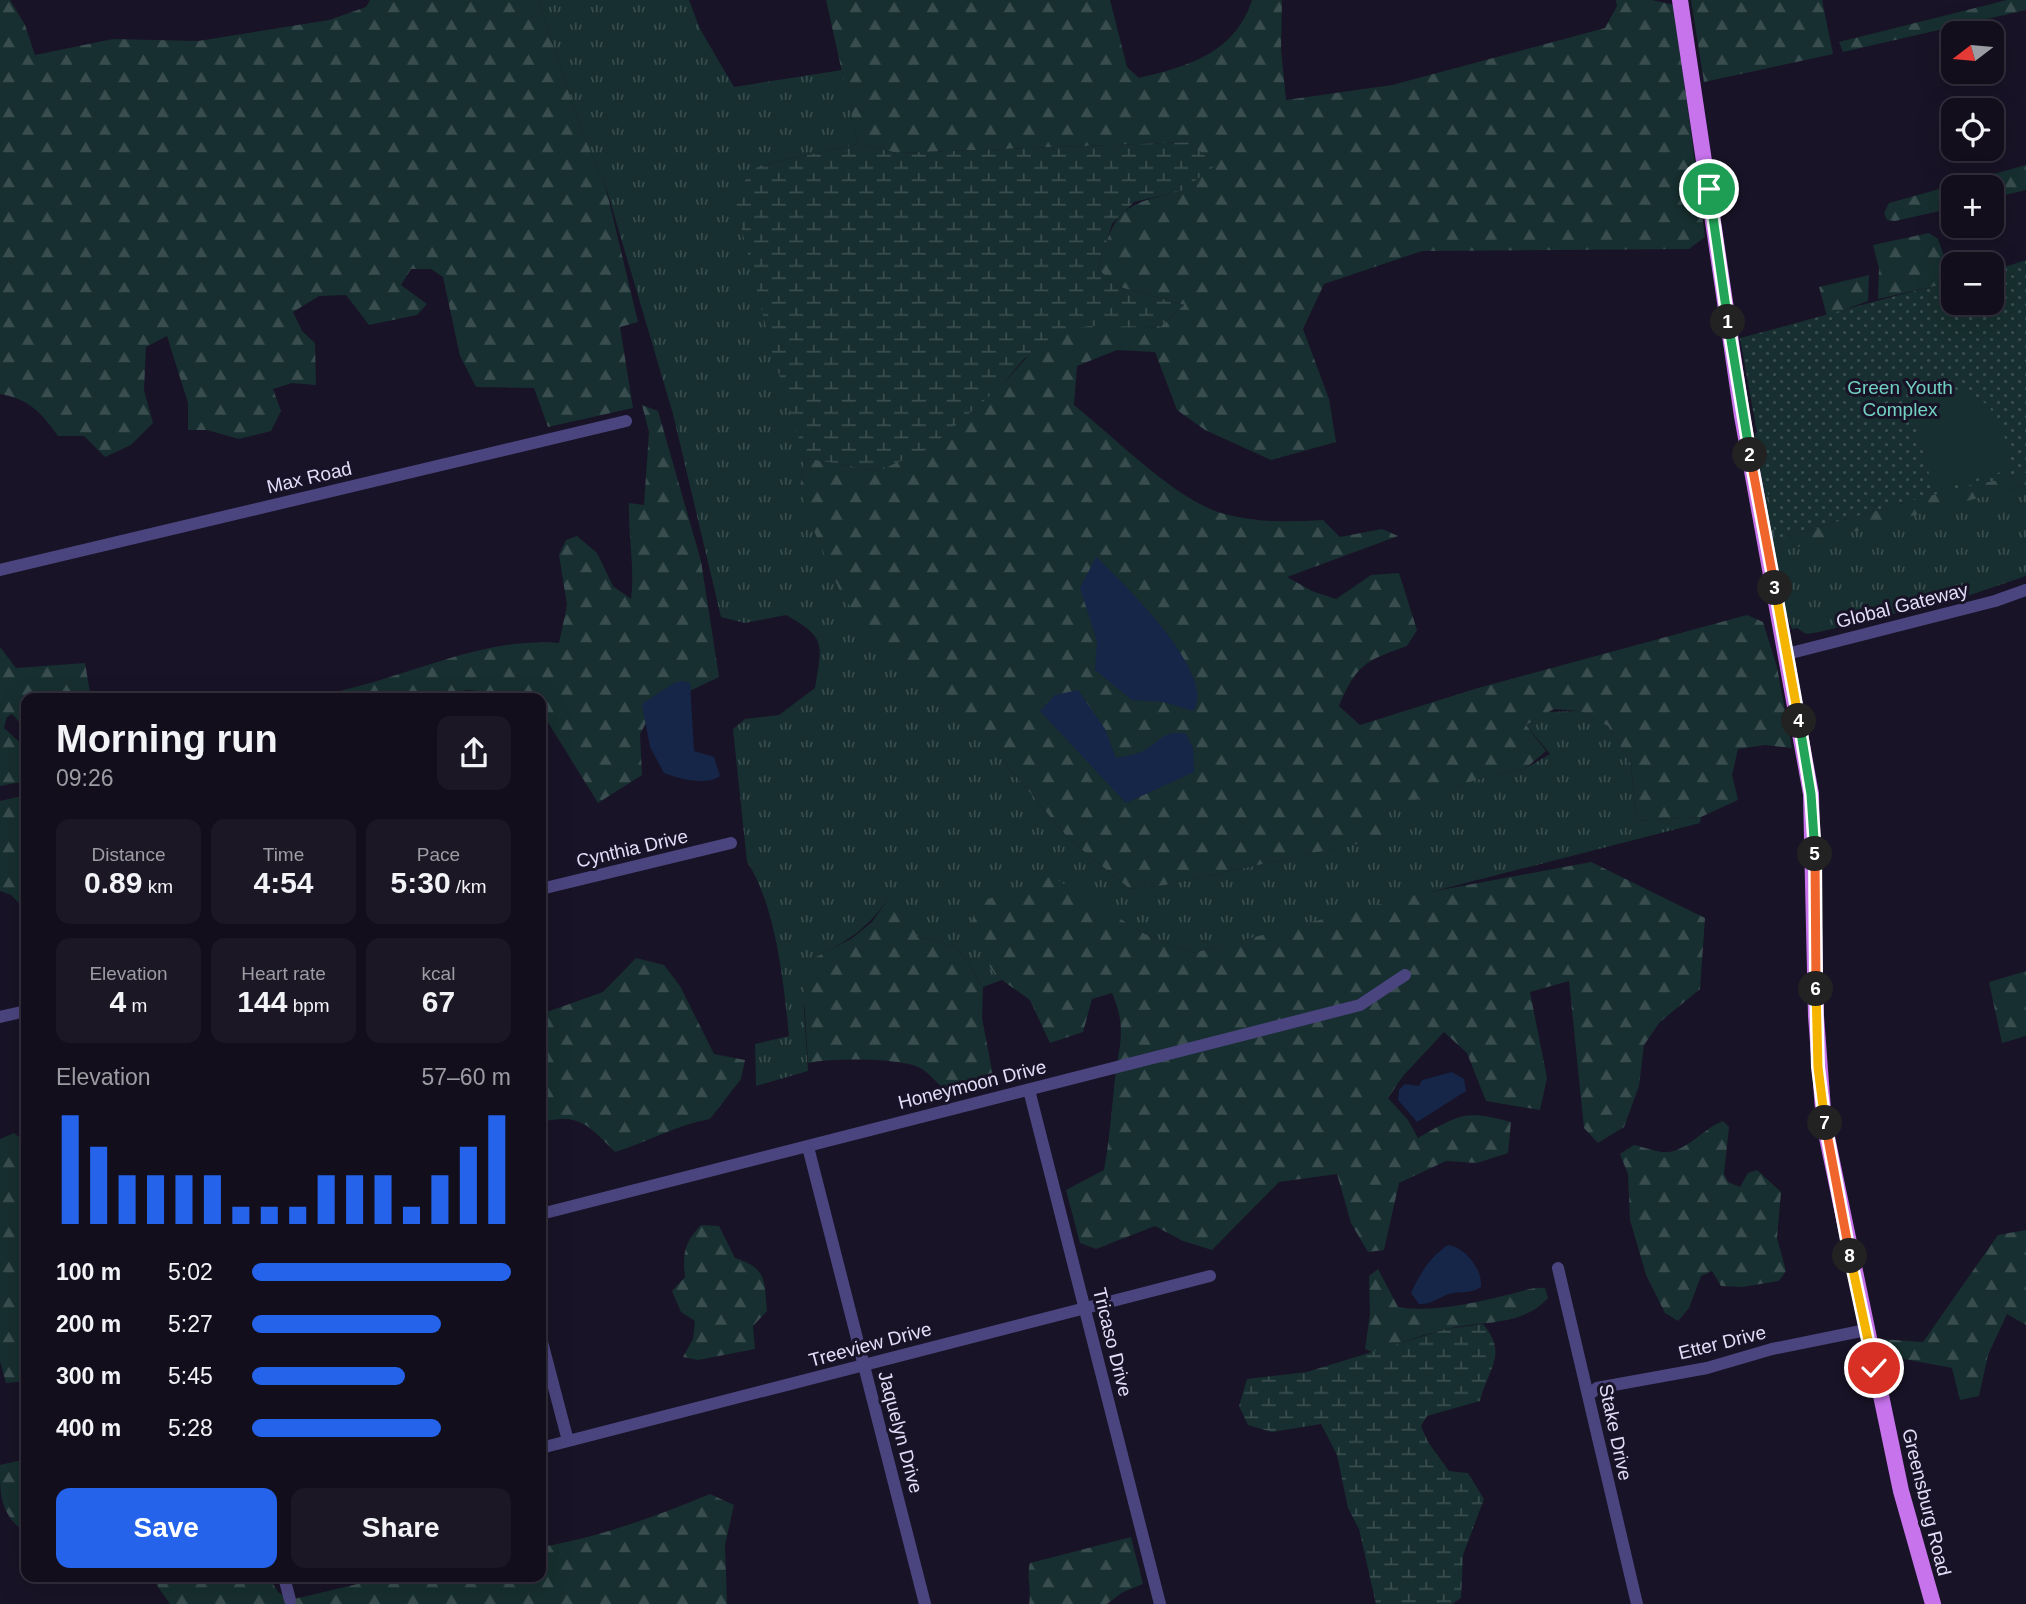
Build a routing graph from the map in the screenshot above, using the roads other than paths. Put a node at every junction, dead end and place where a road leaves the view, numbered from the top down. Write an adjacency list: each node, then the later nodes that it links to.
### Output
1 (1680, 0): 5 (main road, Greensburg Road)
2 (626, 421): 3 (street, Max Road)
3 (0, 570)
4 (2026, 590): 5 (street, Global Gateway)
5 (1787, 654): 17 (main road, Greensburg Road)
6 (732, 843): 7 (street, Cynthia Drive)
7 (546, 888)
8 (1405, 975): 11 (street, Honeymoon Drive)
9 (21, 1012): 10 (street)
10 (0, 1017)
11 (1029, 1090): 12 (street, Honeymoon Drive); 16 (street, Tricaso Drive)
12 (808, 1147): 13 (street, Honeymoon Drive); 19 (street, Jaquelyn Drive)
13 (546, 1213)
14 (1558, 1268): 20 (street, Stake Drive)
15 (1209, 1276): 16 (street, Treeview Drive)
16 (1084, 1308): 19 (street, Treeview Drive); 26 (street, Tricaso Drive)
17 (1866, 1330): 20 (street, Etter Drive); 28 (main road, Greensburg Road)
18 (546, 1357): 21 (street)
19 (864, 1364): 21 (street, Treeview Drive); 25 (street, Jaquelyn Drive)
20 (1589, 1395): 27 (street, Stake Drive)
21 (568, 1441): 22 (street, Treeview Drive)
22 (546, 1447)
23 (285, 1582): 24 (street)
24 (290, 1600)
25 (925, 1604)
26 (1160, 1604)
27 (1637, 1604)
28 (1933, 1604)

